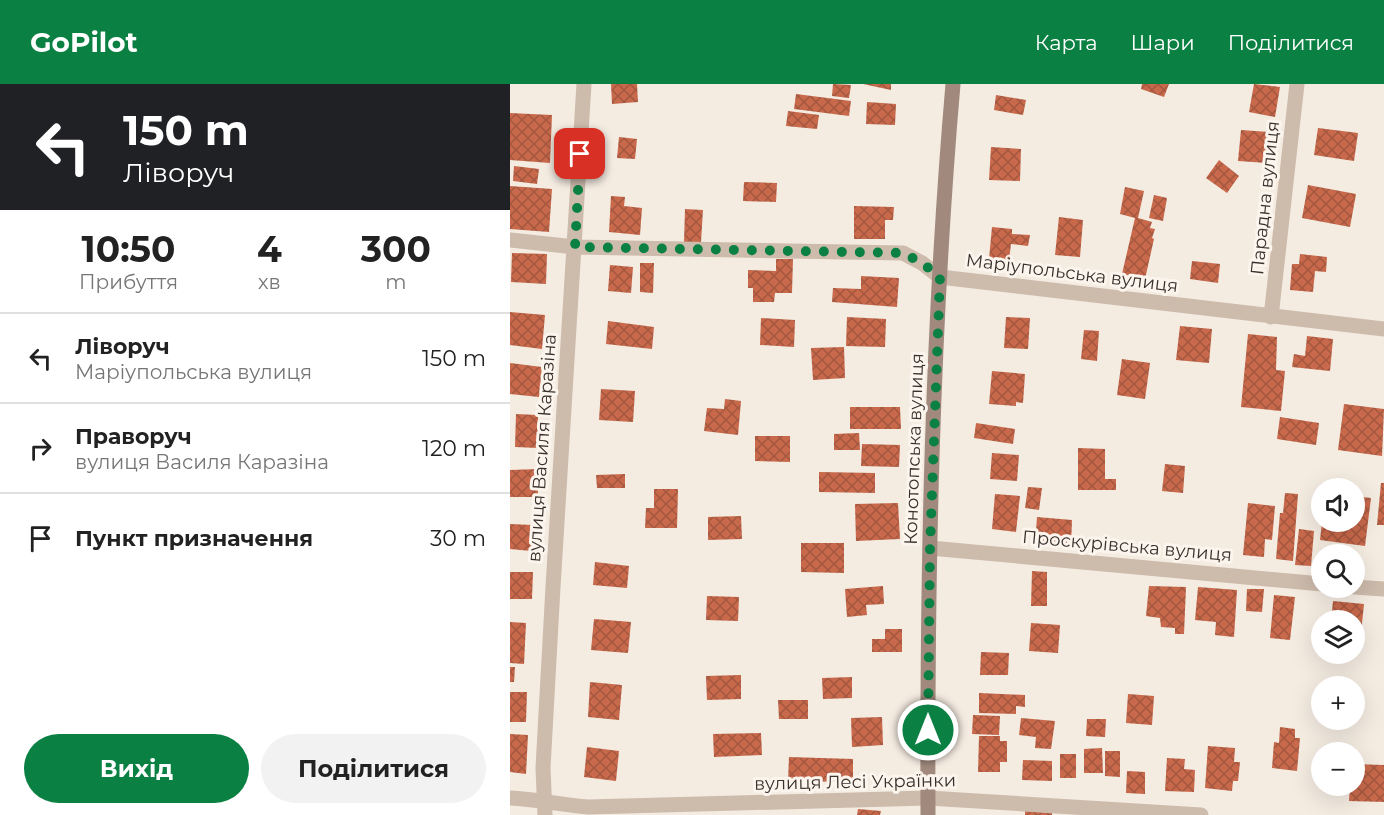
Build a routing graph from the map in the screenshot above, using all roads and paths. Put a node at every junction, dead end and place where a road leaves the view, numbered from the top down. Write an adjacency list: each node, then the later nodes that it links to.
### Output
1 (584, 84): 5 (street, вулиця Василя Каразіна)
2 (953, 84): 6 (street, Конотопська вулиця)
3 (1297, 84): 7 (street, Парадна вулиця)
4 (510, 240): 5 (street, Маріупольська вулиця)
5 (575, 247): 6 (street, Маріупольська вулиця); 15 (street, вулиця Василя Каразіна)
6 (940, 277): 7 (street, Маріупольська вулиця); 9 (street, Конотопська вулиця)
7 (1271, 317): 8 (street, Маріупольська вулиця)
8 (1384, 329)
9 (930, 548): 10 (street, Проскурівська вулиця); 14 (street, Конотопська вулиця)
10 (1311, 583)
11 (1365, 587): 12 (street)
12 (1384, 589)
13 (510, 798): 15 (street, вулиця Лесі Українки)
14 (928, 798): 15 (street, вулиця Лесі Українки); 16 (street, Конотопська вулиця); 17 (street, вулиця Лесі Українки)
15 (545, 808)
16 (928, 815)
17 (1201, 815)

